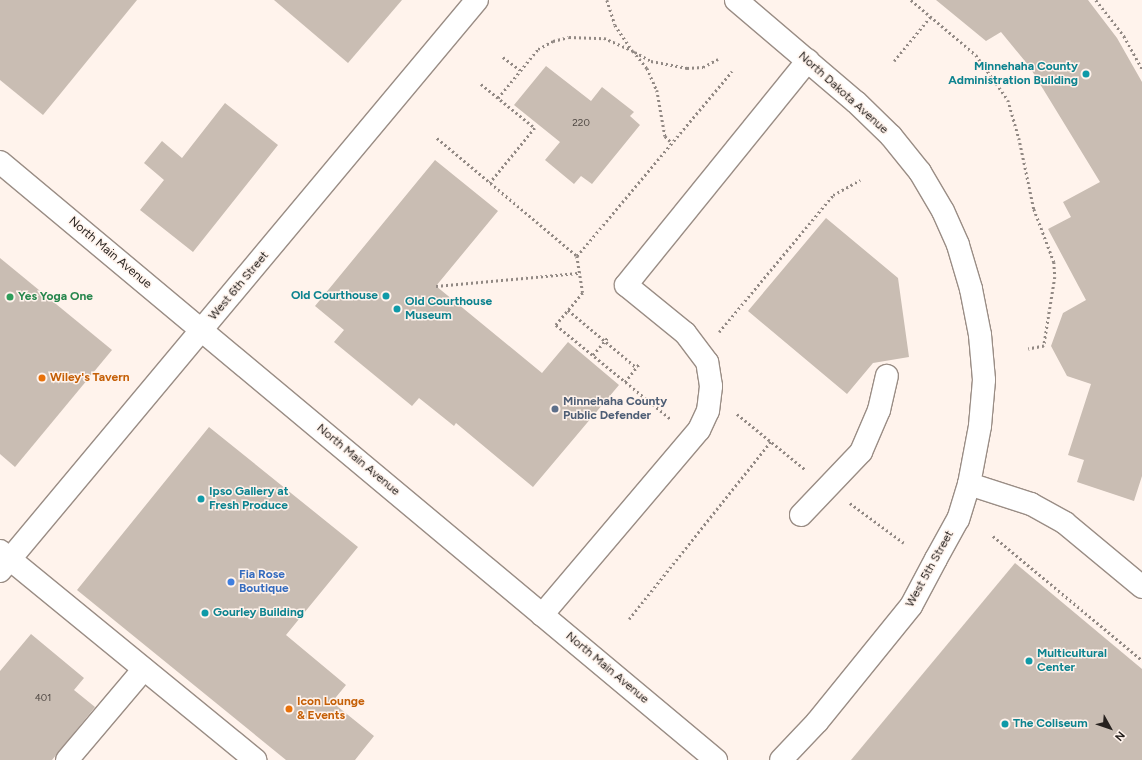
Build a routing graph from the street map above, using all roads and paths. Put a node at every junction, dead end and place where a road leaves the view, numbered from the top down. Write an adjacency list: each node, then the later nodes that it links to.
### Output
1 (477, 0): 26 (street, West 6th Street)
2 (607, 0): 7 (path)
3 (736, 0): 10 (street, North Dakota Avenue)
4 (911, 0): 6 (path)
5 (1096, 0): 12 (path)
6 (931, 16): 11 (path); 30 (path)
7 (633, 51): 9 (path); 13 (path); 18 (path)
8 (503, 57): 13 (path)
9 (718, 59)
10 (808, 60): 27 (street, North Dakota Avenue); 31 (street)
11 (894, 61)
12 (1142, 69)
13 (520, 70): 16 (path)
14 (732, 71): 18 (path)
15 (481, 84): 16 (path)
16 (498, 98): 21 (path)
17 (437, 138): 21 (path)
18 (672, 143): 22 (path)
19 (0, 162): 26 (street, North Main Avenue)
20 (860, 180): 31 (path)
21 (490, 183): 22 (path)
22 (577, 256): 23 (path)
23 (580, 273): 24 (path); 25 (path)
24 (436, 286)
25 (568, 310): 29 (path); 32 (path)
26 (203, 330): 42 (street, West 6th Street); 44 (street, North Main Avenue)
27 (980, 335): 39 (street, West 5th Street)
28 (608, 337): 29 (path)
29 (605, 341): 32 (path); 34 (path)
30 (1028, 349)
31 (701, 354): 37 (street)
32 (593, 355): 36 (path)
33 (639, 364): 34 (path)
34 (637, 368): 36 (path)
35 (887, 376): 40 (street)
36 (625, 382): 37 (path)
37 (691, 439): 44 (street)
38 (771, 441): 45 (path)
39 (969, 484): 43 (street); 51 (street, West 5th Street)
40 (801, 515)
41 (993, 536): 46 (path)
42 (3, 560): 47 (street)
43 (1142, 587)
44 (542, 615): 50 (street, North Main Avenue)
45 (629, 619)
46 (1142, 660)
47 (144, 669): 48 (street); 49 (street)
48 (67, 760)
49 (256, 760)
50 (716, 760)
51 (781, 760)

